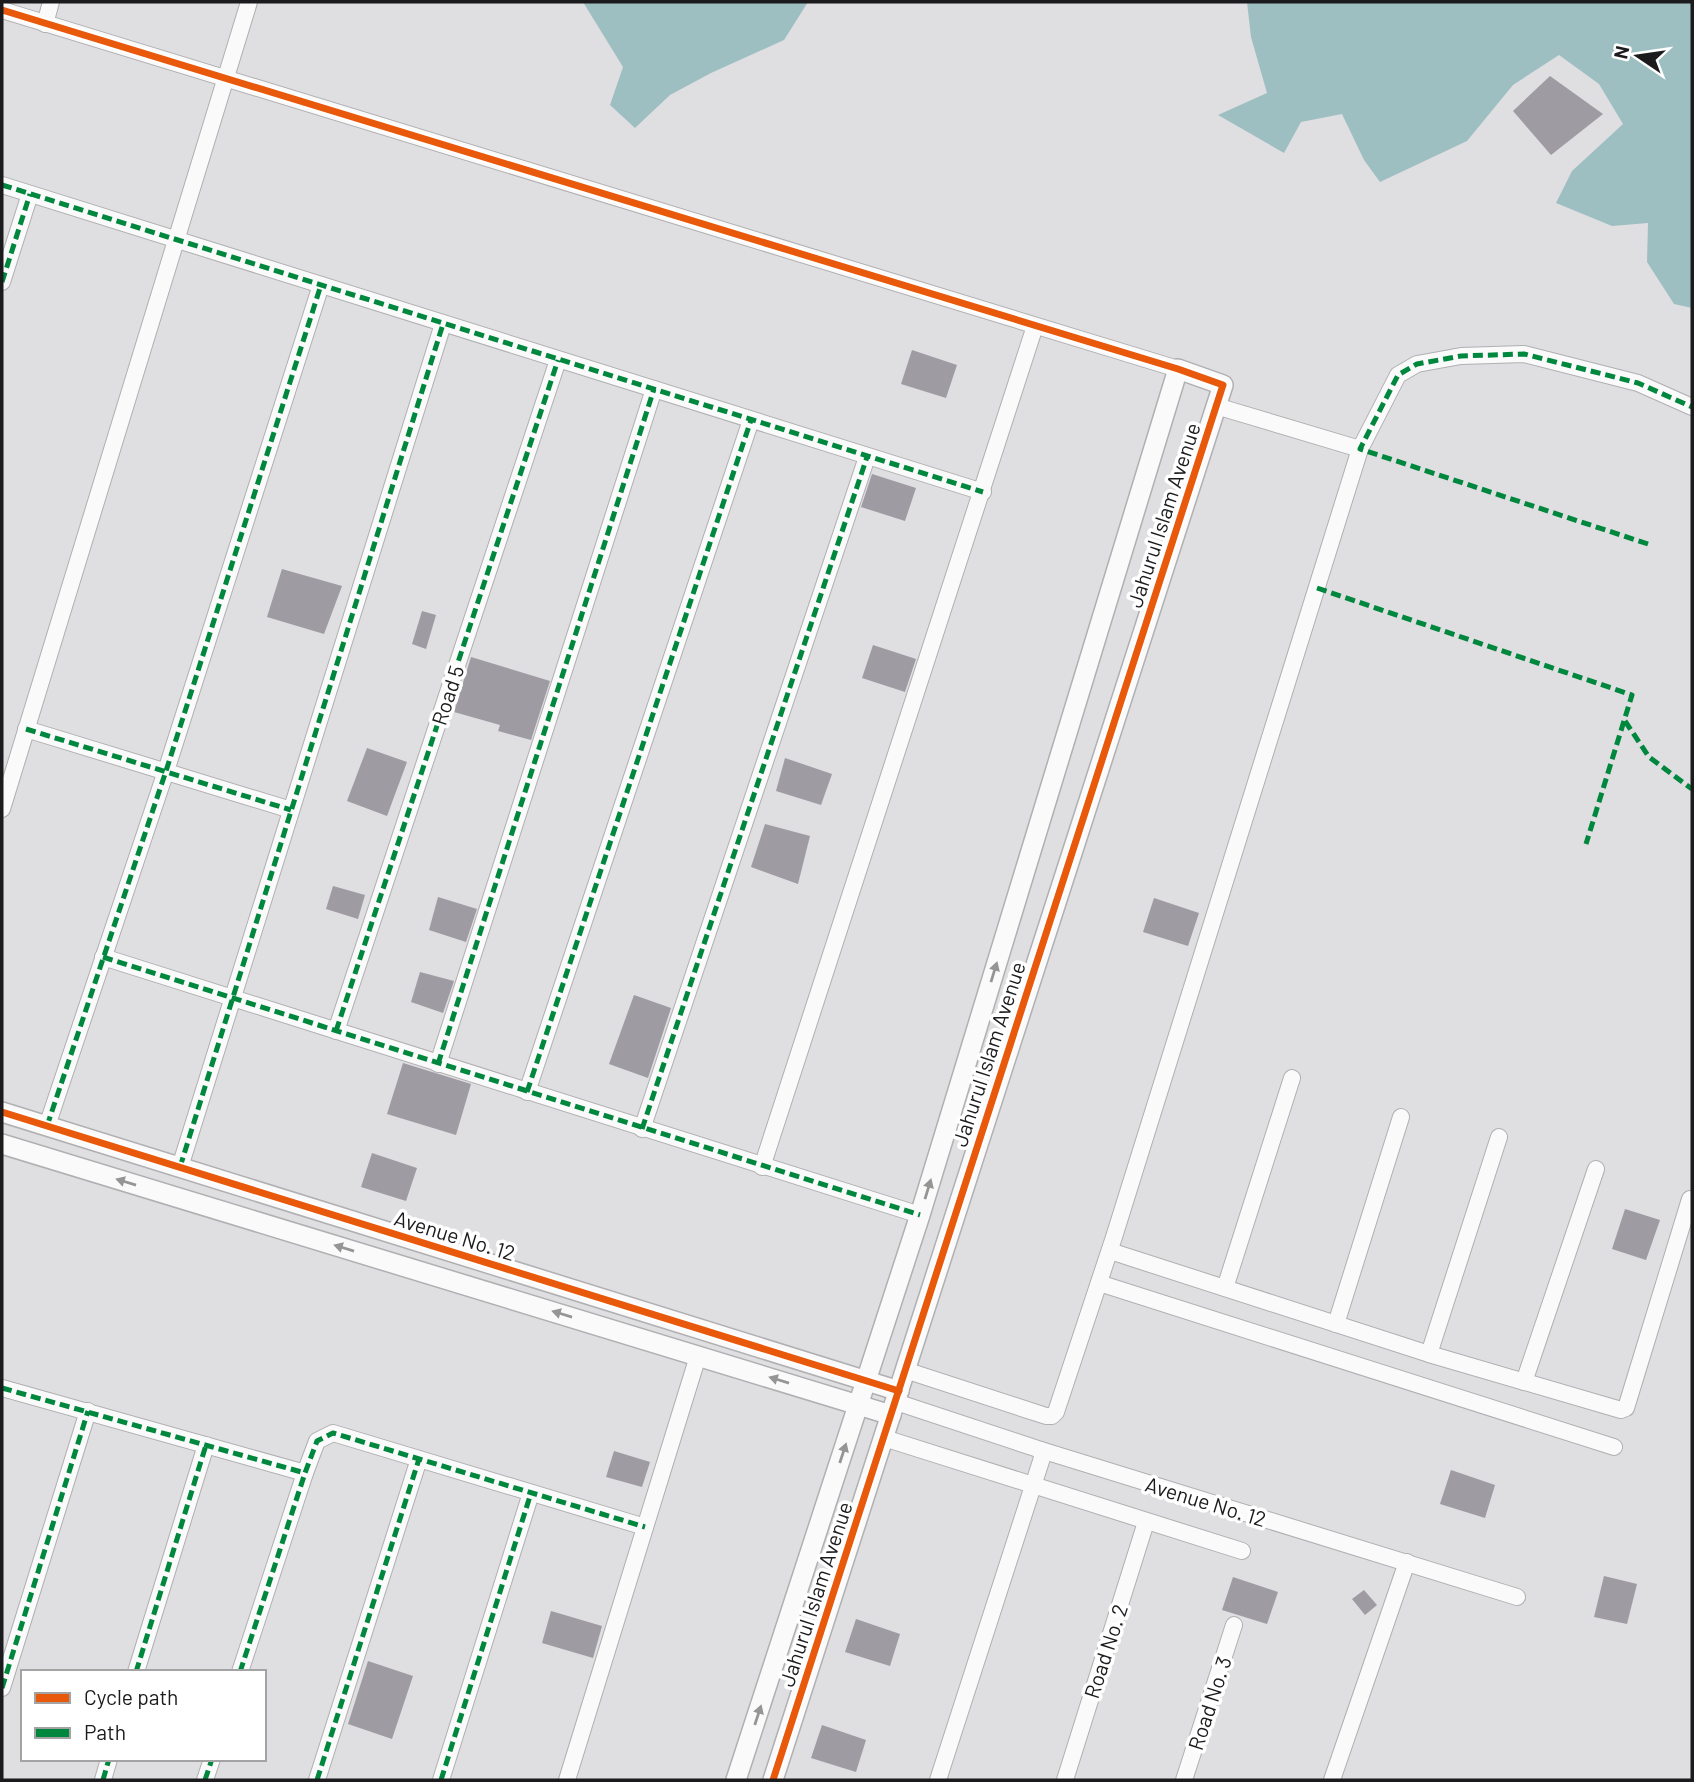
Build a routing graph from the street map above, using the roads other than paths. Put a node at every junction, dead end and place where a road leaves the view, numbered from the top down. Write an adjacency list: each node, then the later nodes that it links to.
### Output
1 (51, 2): 4 (street)
2 (249, 2): 5 (street)
3 (2, 10): 4 (street)
4 (45, 24): 5 (street)
5 (224, 78): 8 (street); 12 (street)
6 (2, 185): 7 (street)
7 (30, 194): 8 (street); 9 (street)
8 (175, 240): 10 (street); 22 (street)
9 (2, 282)
10 (321, 285): 11 (street); 23 (street)
11 (443, 324): 13 (street); 25 (street)
12 (1035, 326): 14 (street); 21 (street)
13 (558, 359): 15 (street); 28 (street, Road 5)
14 (1178, 369): 16 (street, Jahurul Islam Avenue); 42 (street, Jahurul Islam Avenue, one-way to 14)
15 (654, 390): 18 (street); 29 (street)
16 (1216, 406): 19 (street); 49 (street, Jahurul Islam Avenue)
17 (1692, 407): 19 (street)
18 (751, 420): 20 (street); 31 (street)
19 (1360, 449): 43 (street)
20 (867, 457): 21 (street); 35 (street)
21 (982, 492): 39 (street)
22 (26, 729): 23 (street); 24 (street)
23 (166, 771): 25 (street); 26 (street)
24 (2, 808)
25 (291, 810): 27 (street)
26 (103, 957): 27 (street); 34 (street)
27 (233, 998): 28 (street); 38 (street)
28 (335, 1031): 29 (street)
29 (438, 1064): 31 (street)
30 (1292, 1078): 45 (street)
31 (527, 1092): 35 (street)
32 (2, 1112): 34 (street, Avenue No. 12)
33 (1401, 1117): 46 (street)
34 (47, 1126): 38 (street, Avenue No. 12)
35 (642, 1129): 39 (street)
36 (1499, 1137): 47 (street)
37 (2, 1144): 48 (street, Avenue No. 12, one-way to 37)
38 (180, 1167): 50 (street, Avenue No. 12)
39 (762, 1167): 42 (street)
40 (1596, 1170): 51 (street)
41 (1690, 1199): 51 (street)
42 (920, 1216): 50 (street, Jahurul Islam Avenue)
43 (1110, 1251): 44 (street); 45 (street)
44 (1099, 1283): 49 (street); 58 (street)
45 (1225, 1288): 46 (street)
46 (1336, 1324): 47 (street)
47 (1429, 1354): 51 (street)
48 (698, 1356): 54 (street, Avenue No. 12, one-way to 48); 65 (street)
49 (905, 1370): 53 (street, Jahurul Islam Avenue)
50 (866, 1381): 53 (street, Avenue No. 12); 54 (street, Jahurul Islam Avenue)
51 (1524, 1382)
52 (2, 1388): 55 (street)
53 (895, 1403): 54 (street, Avenue No. 12); 56 (street, Jahurul Islam Avenue); 59 (street, Avenue No. 12)
54 (859, 1405): 80 (street, Jahurul Islam Avenue, one-way to 54)
55 (88, 1411): 57 (street); 72 (street)
56 (884, 1438): 62 (street, Avenue No. 12); 81 (street, Jahurul Islam Avenue)
57 (206, 1445): 61 (street); 70 (street)
58 (1614, 1447)
59 (1041, 1450): 62 (street); 67 (street, Avenue No. 12)
60 (419, 1459): 61 (street); 63 (street); 77 (street)
61 (305, 1473): 71 (street)
62 (1033, 1486): 64 (street, Avenue No. 12); 82 (street)
63 (531, 1493): 65 (street); 78 (street)
64 (1146, 1522): 66 (street, Avenue No. 12); 83 (street, Road No. 2)
65 (645, 1527): 79 (street)
66 (1242, 1551)
67 (1407, 1562): 68 (street, Avenue No. 12); 85 (street)
68 (1517, 1597)
69 (1234, 1625): 84 (street, Road No. 3)
70 (137, 1670)
71 (241, 1670)
72 (2, 1688)
73 (108, 1761): 75 (street)
74 (211, 1761): 76 (street)
75 (103, 1780)
76 (205, 1780)
77 (317, 1780)
78 (441, 1780)
79 (567, 1780)
80 (736, 1780)
81 (773, 1780)
82 (938, 1780)
83 (1065, 1780)
84 (1184, 1780)
85 (1332, 1780)

